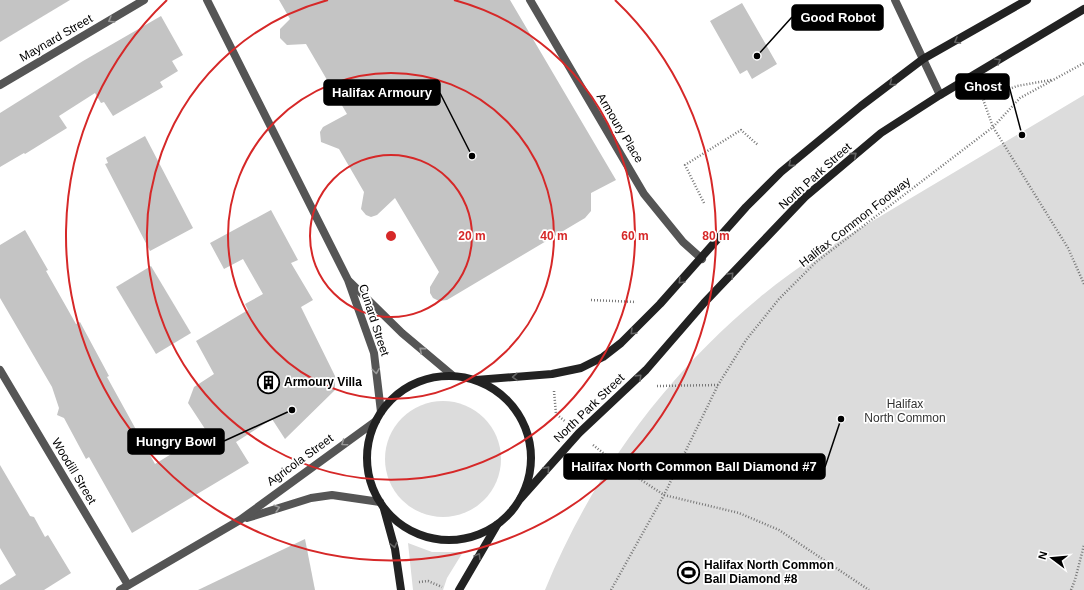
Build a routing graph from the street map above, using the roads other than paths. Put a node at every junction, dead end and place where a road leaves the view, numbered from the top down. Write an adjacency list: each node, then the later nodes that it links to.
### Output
1 (144, 0): 8 (street, Maynard Street, one-way to 8)
2 (207, 0): 11 (street)
3 (530, 0): 10 (street, Armoury Place)
4 (895, 0): 7 (street)
5 (1027, 0): 7 (main road, North Park Street, one-way to 7)
6 (1084, 9): 9 (main road, North Park Street, one-way to 6)
7 (923, 59): 9 (street); 10 (main road, North Park Street, one-way to 10)
8 (0, 85)
9 (940, 95): 17 (main road, North Park Street, one-way to 9)
10 (702, 259): 14 (main road, North Park Street, one-way to 14)
11 (348, 280): 13 (street, Cunard Street, one-way to 11); 15 (street, Cunard Street, one-way to 15)
12 (0, 370): 21 (street, Woodill Street)
13 (452, 375): 14 (main road); 15 (main road)
14 (476, 380): 17 (main road)
15 (381, 412): 16 (main road)
16 (376, 421): 18 (main road); 19 (street, Agricola Street, one-way to 19)
17 (521, 498): 20 (main road)
18 (382, 505): 19 (street, Agricola Street, one-way to 18); 20 (main road); 23 (main road, one-way to 23)
19 (240, 520): 21 (street, Agricola Street)
20 (498, 524): 24 (main road, one-way to 20)
21 (128, 585): 22 (street, Agricola Street)
22 (120, 590)
23 (401, 590)
24 (459, 590)

